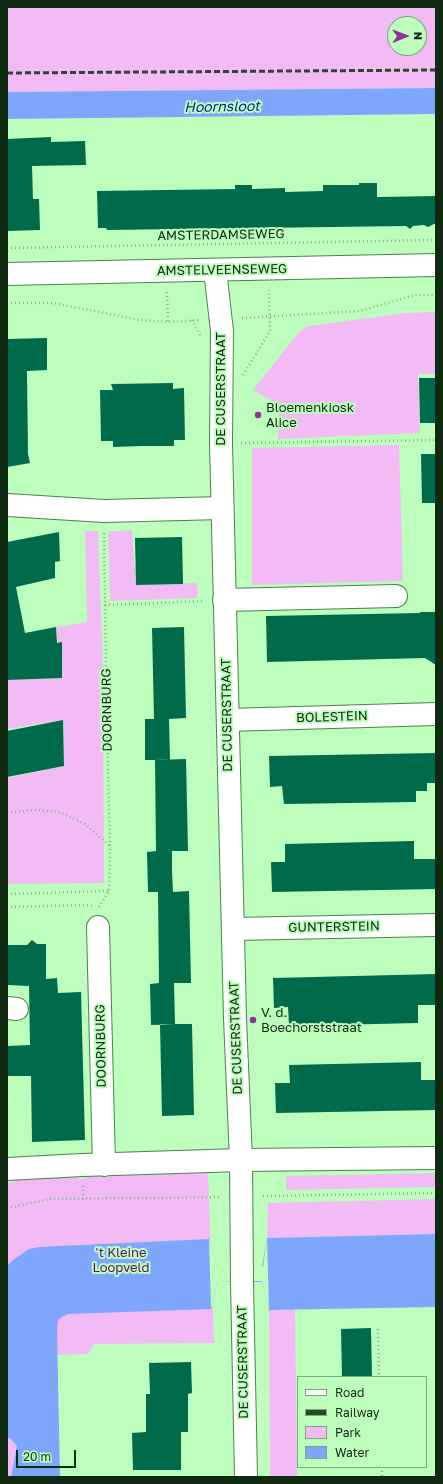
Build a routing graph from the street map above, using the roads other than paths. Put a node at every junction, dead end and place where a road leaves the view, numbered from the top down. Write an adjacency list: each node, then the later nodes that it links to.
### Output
1 (436, 265): 2 (street, AMSTELVEENSEWEG)
2 (215, 270): 3 (street, AMSTELVEENSEWEG); 5 (street, DE CUSERSTRAAT)
3 (7, 274)
4 (7, 505): 5 (street)
5 (222, 508): 7 (street, DE CUSERSTRAAT)
6 (396, 596): 7 (street)
7 (224, 600): 9 (street, DE CUSERSTRAAT)
8 (436, 714): 9 (street, BOLESTEIN)
9 (228, 720): 12 (street, DE CUSERSTRAAT)
10 (99, 917): 15 (street, DOORNBURG)
11 (436, 925): 12 (street, GUNTERSTEIN)
12 (233, 929): 14 (street, DE CUSERSTRAAT)
13 (436, 1158): 14 (street)
14 (241, 1160): 15 (street); 17 (street, DE CUSERSTRAAT)
15 (104, 1165): 16 (street)
16 (7, 1169)
17 (246, 1477)

